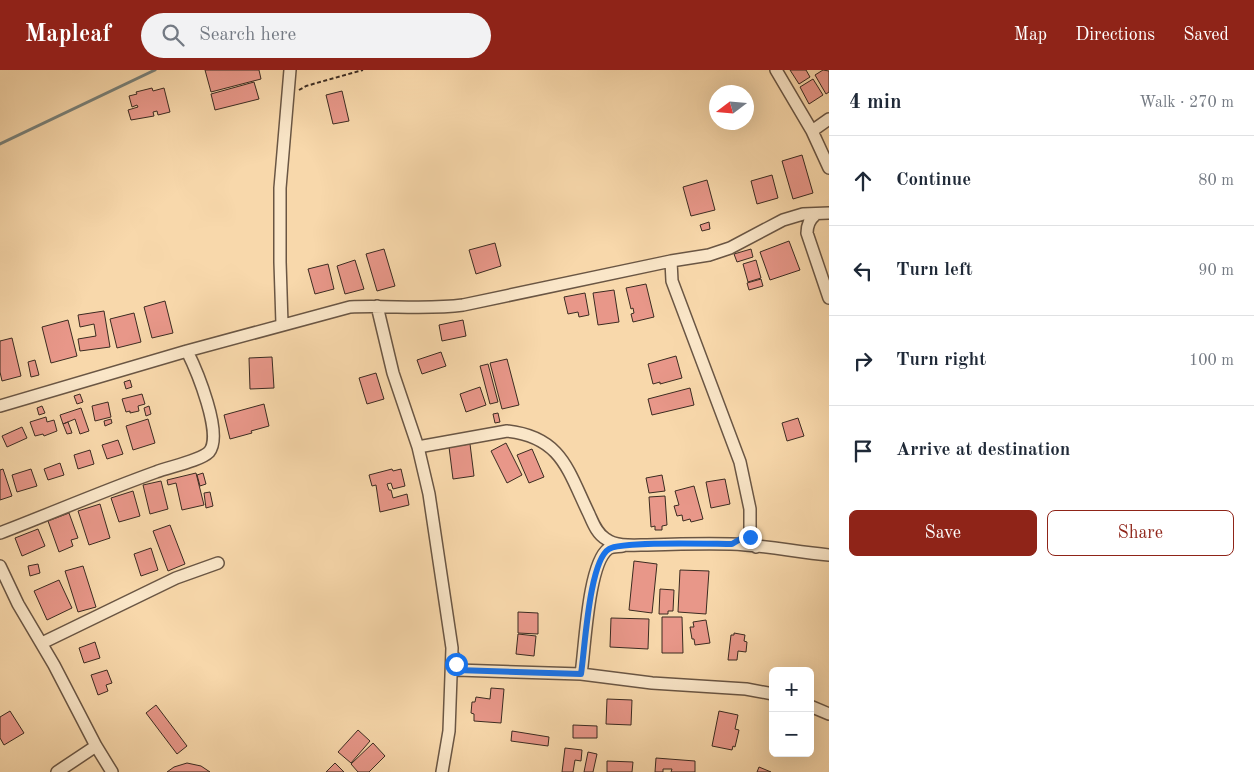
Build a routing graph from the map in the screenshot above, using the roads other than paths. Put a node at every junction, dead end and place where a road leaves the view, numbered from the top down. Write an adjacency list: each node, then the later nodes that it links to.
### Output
1 (290, 70): 11 (street)
2 (776, 70): 4 (street)
3 (829, 119): 4 (street)
4 (812, 131): 5 (street)
5 (829, 168)
6 (829, 213): 7 (street)
7 (815, 214): 8 (street); 9 (street)
8 (671, 261): 10 (street); 15 (street)
9 (829, 298)
10 (377, 306): 11 (street); 14 (street)
11 (282, 324): 12 (street)
12 (187, 351): 13 (street); 16 (street)
13 (0, 406)
14 (418, 447): 18 (street); 24 (street)
15 (749, 530): 17 (street); 19 (street)
16 (0, 533)
17 (732, 544): 18 (street); 19 (street)
18 (633, 545): 26 (street)
19 (756, 546): 20 (street)
20 (829, 555)
21 (218, 564): 23 (street)
22 (0, 566): 23 (street)
23 (42, 643): 31 (street)
24 (452, 648): 25 (street); 27 (street)
25 (457, 670): 26 (street); 27 (street)
26 (581, 674): 28 (street)
27 (451, 684): 34 (street)
28 (769, 693)
29 (814, 708): 30 (street)
30 (829, 714)
31 (96, 746): 32 (street); 33 (street)
32 (56, 772)
33 (112, 772)
34 (442, 772)

